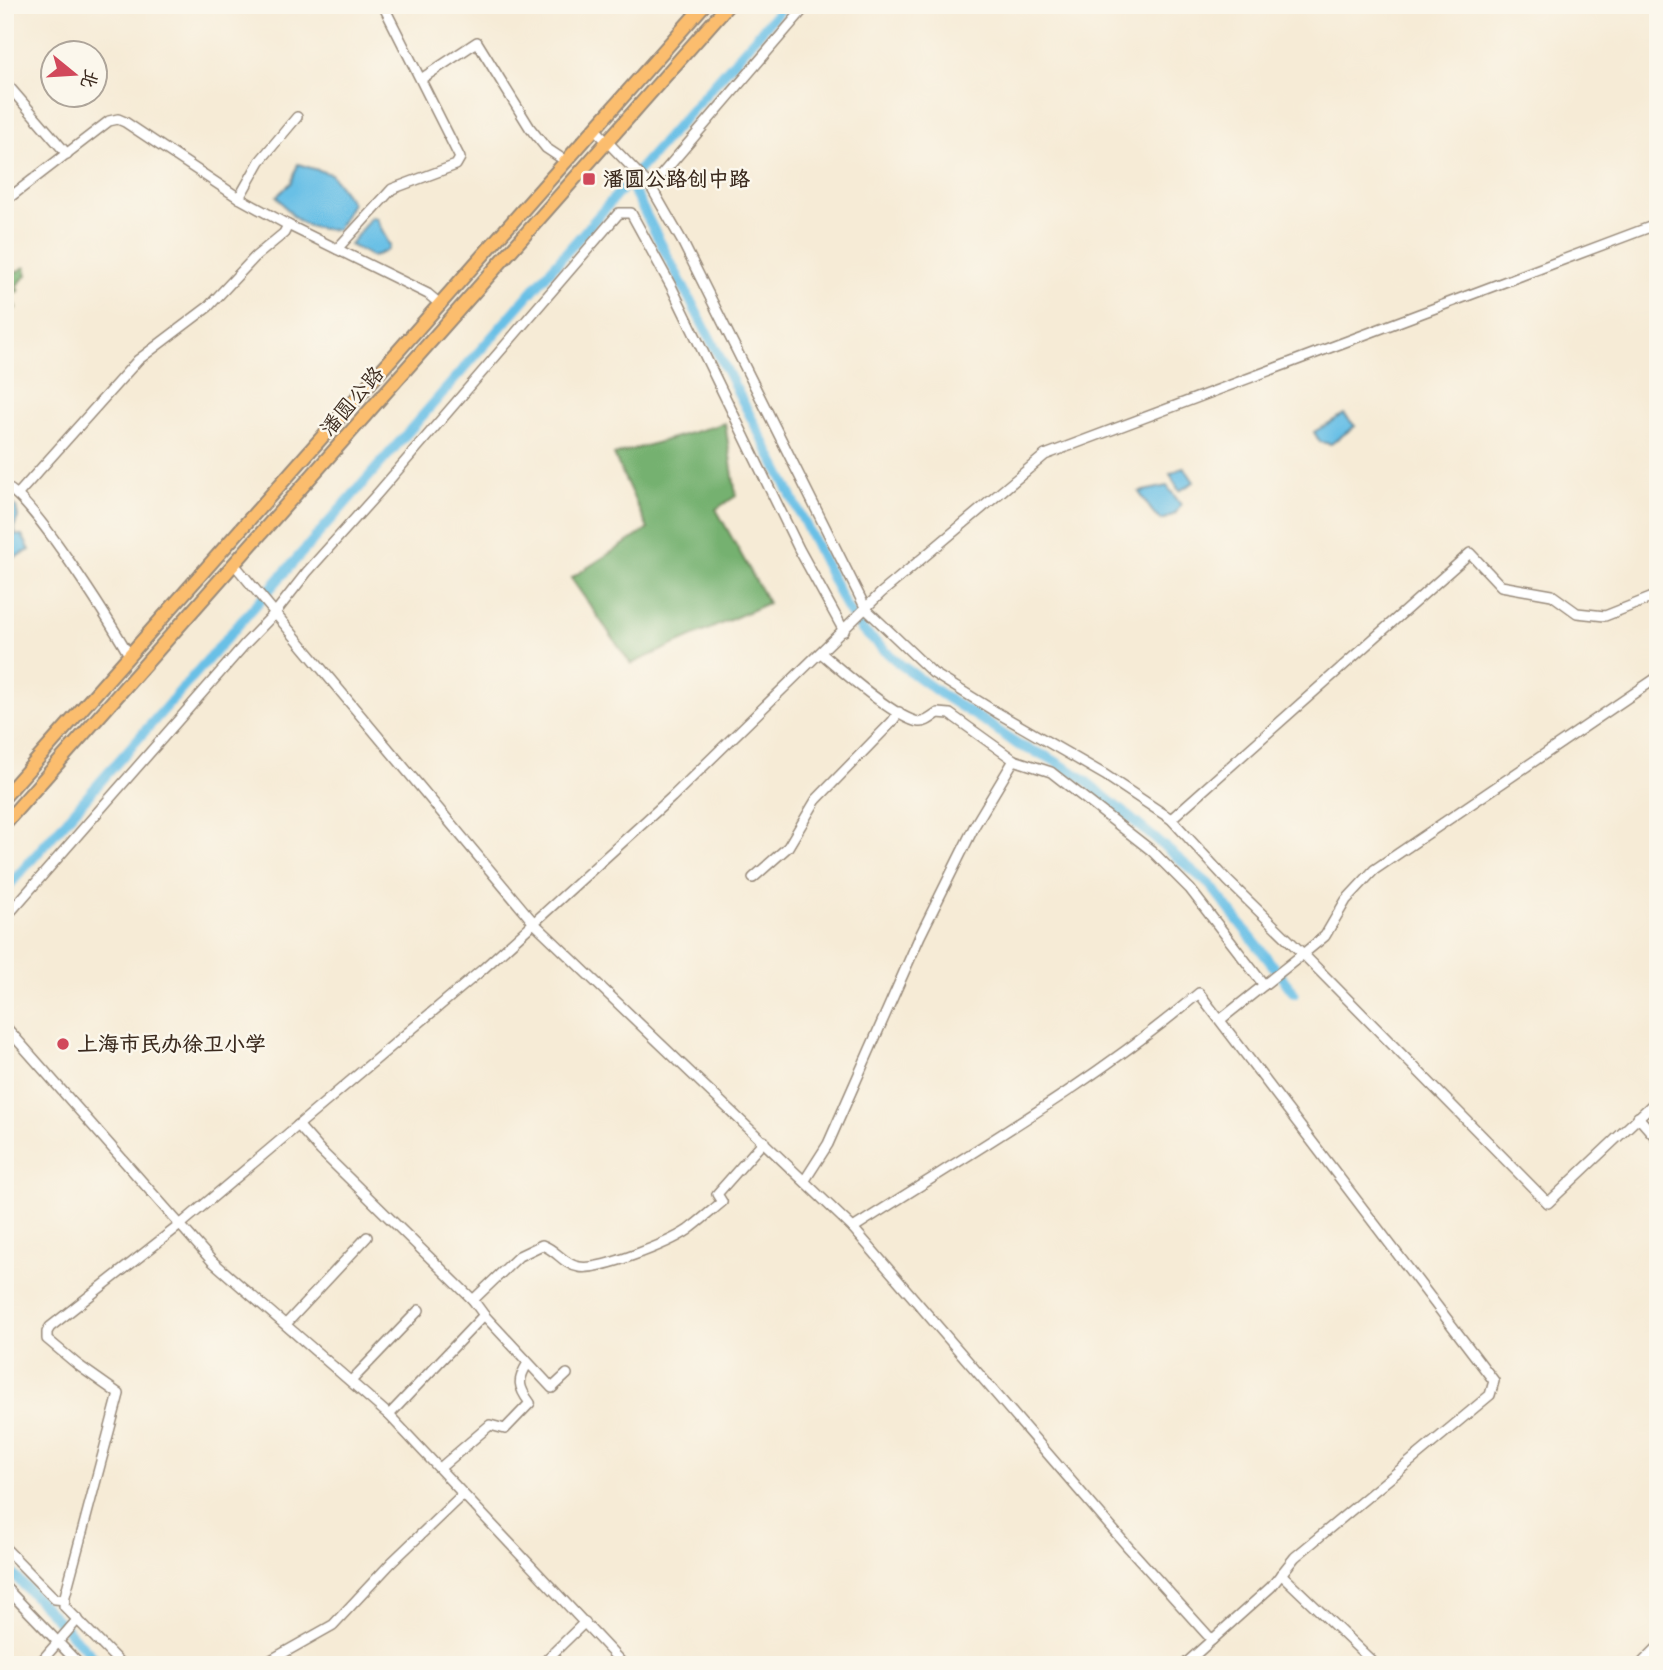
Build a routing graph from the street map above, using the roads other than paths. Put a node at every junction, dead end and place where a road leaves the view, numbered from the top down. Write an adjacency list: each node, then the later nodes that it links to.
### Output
1 (383, 5): 5 (street)
2 (704, 5): 8 (main road, 潘圆公路)
3 (728, 5): 9 (main road, 潘圆公路)
4 (807, 5): 12 (street)
5 (421, 79): 11 (street); 17 (street)
6 (5, 82): 10 (street)
7 (297, 117): 13 (street)
8 (595, 129): 9 (street); 11 (main road, 潘圆公路)
9 (608, 141): 12 (street); 21 (main road, 潘圆公路)
10 (67, 154): 13 (street); 14 (street)
11 (567, 162): 18 (main road, 潘圆公路)
12 (651, 187): 23 (street)
13 (239, 198): 16 (street)
14 (5, 201)
15 (1658, 224): 23 (street)
16 (288, 225): 17 (street); 20 (street)
17 (337, 249): 18 (street)
18 (441, 304): 27 (main road, 潘圆公路)
19 (5, 487): 20 (street)
20 (18, 494): 27 (street)
21 (234, 564): 24 (street); 33 (main road, 潘圆公路)
22 (1658, 595): 32 (street)
23 (864, 611): 25 (street); 32 (street)
24 (274, 612): 25 (street); 35 (street); 36 (street)
25 (845, 630): 26 (street)
26 (821, 653): 29 (street); 36 (street)
27 (129, 655): 31 (main road, 潘圆公路)
28 (1658, 677): 37 (street)
29 (899, 712): 30 (street); 34 (street)
30 (1014, 760): 38 (street); 46 (street)
31 (8, 787)
32 (1171, 819): 37 (street)
33 (5, 823)
34 (753, 878)
35 (5, 918)
36 (534, 923): 43 (street); 45 (street)
37 (1303, 954): 38 (street); 42 (street)
38 (1264, 985): 39 (street)
39 (1220, 1020): 48 (street); 61 (street)
40 (5, 1026): 47 (street)
41 (1658, 1099): 42 (street)
42 (1638, 1117): 44 (street)
43 (298, 1125): 47 (street); 50 (street)
44 (1658, 1140)
45 (764, 1141): 46 (street); 50 (street)
46 (805, 1180): 48 (street)
47 (180, 1225): 53 (street); 63 (street)
48 (853, 1228): 66 (street)
49 (367, 1237): 53 (street)
50 (473, 1300): 52 (street)
51 (419, 1310): 56 (street)
52 (484, 1315): 54 (street); 57 (street)
53 (286, 1324): 56 (street)
54 (528, 1363): 55 (street); 58 (street)
55 (567, 1374)
56 (351, 1381): 57 (street)
57 (388, 1415): 58 (street)
58 (440, 1468): 59 (street)
59 (463, 1494): 65 (street); 72 (street)
60 (5, 1548): 63 (street)
61 (1282, 1574): 66 (street); 76 (street)
62 (6, 1588): 67 (street)
63 (65, 1600): 64 (street)
64 (77, 1621): 67 (street); 71 (street)
65 (585, 1622): 73 (street); 74 (street)
66 (1212, 1640): 75 (street)
67 (60, 1641): 69 (street); 70 (street)
68 (1658, 1647): 77 (street)
69 (38, 1665)
70 (80, 1665)
71 (122, 1665)
72 (262, 1665)
73 (541, 1665)
74 (624, 1665)
75 (1184, 1665)
76 (1376, 1665)
77 (1640, 1665)

